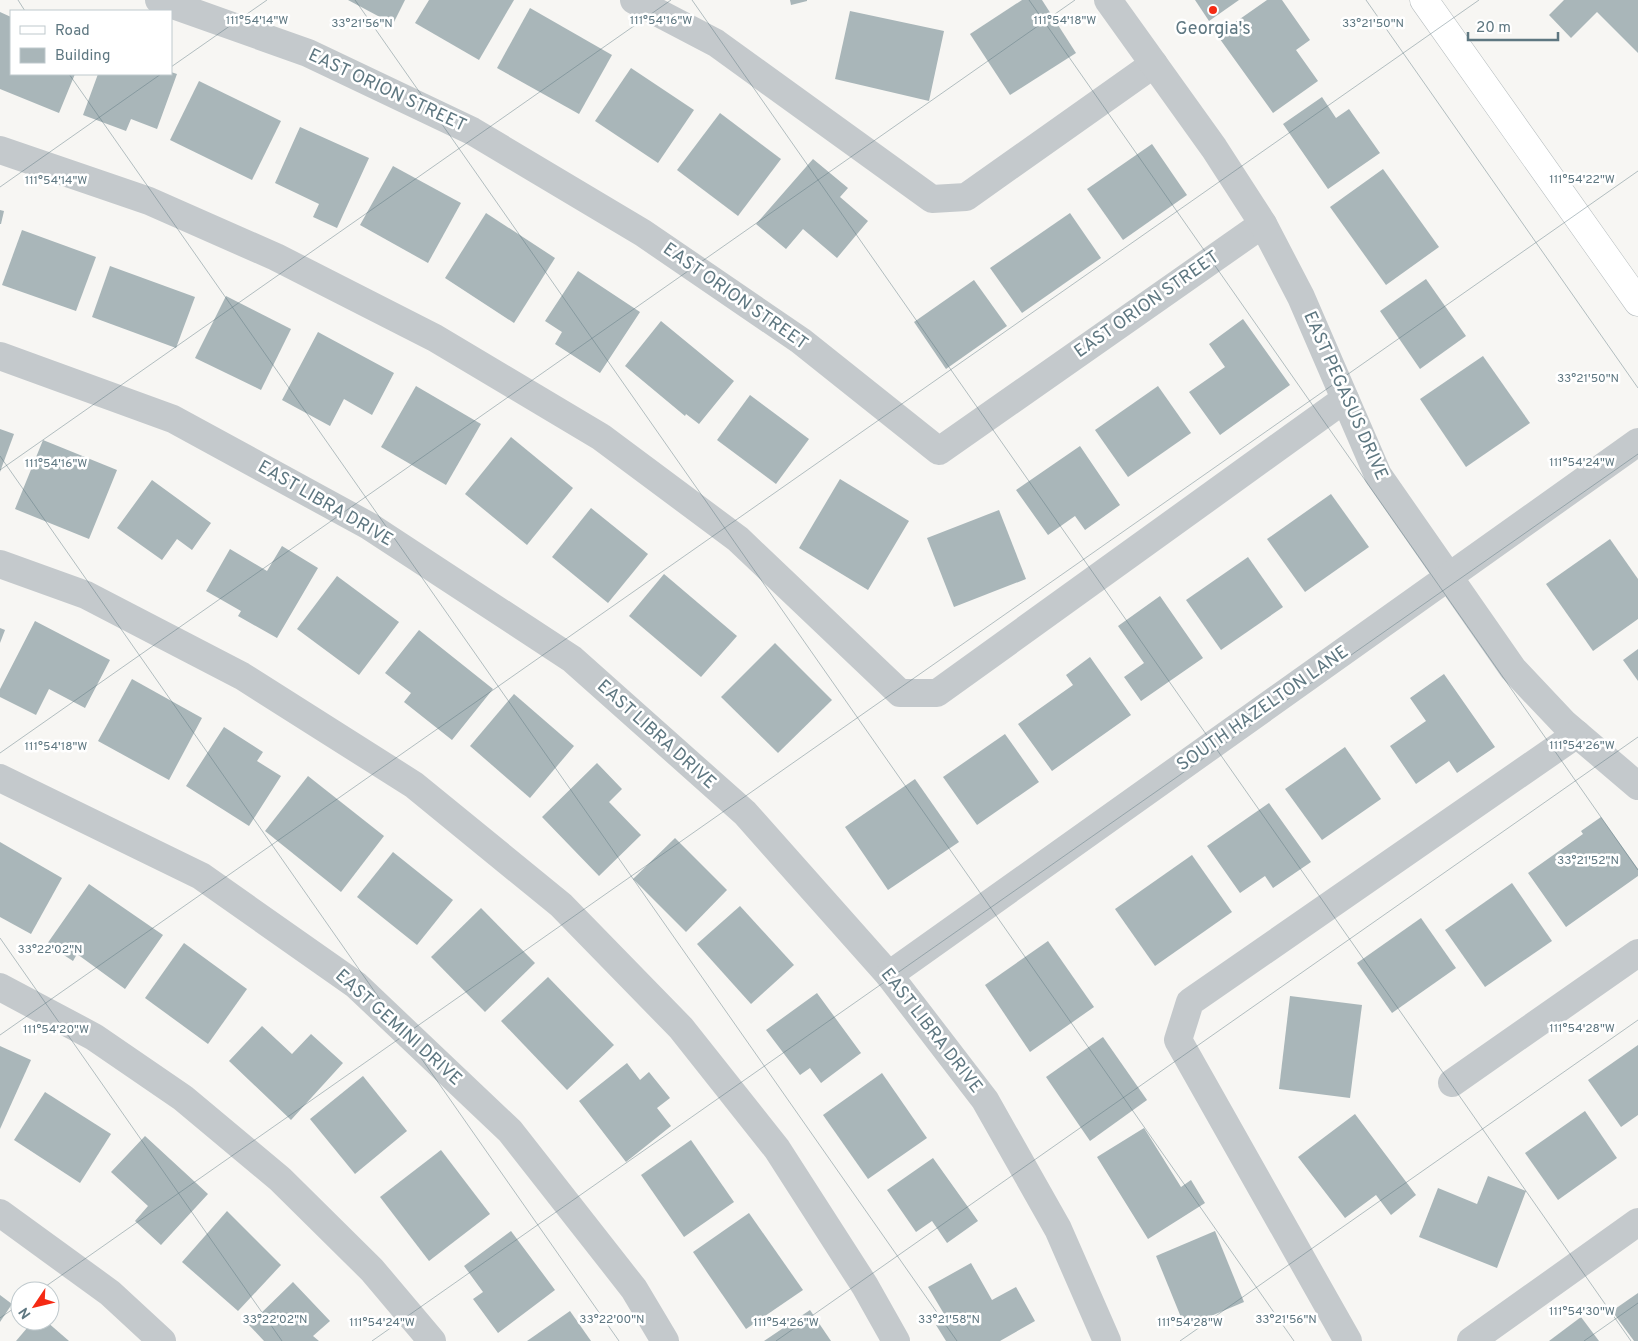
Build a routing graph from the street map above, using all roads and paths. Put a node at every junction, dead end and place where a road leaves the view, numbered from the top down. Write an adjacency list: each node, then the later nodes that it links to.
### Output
1 (159, 0): 7 (street, EAST ORION STREET)
2 (634, 0): 5 (street)
3 (1108, 0): 5 (street, EAST PEGASUS DRIVE)
4 (1424, 0): 8 (main road)
5 (1154, 64): 7 (street, EAST PEGASUS DRIVE)
6 (0, 150): 10 (street)
7 (1263, 224): 10 (street, EAST PEGASUS DRIVE)
8 (1638, 302)
9 (0, 356): 18 (street, EAST LIBRA DRIVE)
10 (1345, 399): 13 (street, EAST PEGASUS DRIVE)
11 (1638, 442): 13 (street, SOUTH HAZELTON LANE)
12 (0, 564): 26 (street)
13 (1449, 577): 14 (street, EAST PEGASUS DRIVE); 18 (street, SOUTH HAZELTON LANE)
14 (1577, 734): 16 (street, EAST PEGASUS DRIVE); 28 (street)
15 (0, 778): 25 (street, EAST GEMINI DRIVE)
16 (1638, 786)
17 (1638, 953): 20 (street)
18 (888, 975): 27 (street, EAST LIBRA DRIVE)
19 (0, 987): 24 (street)
20 (1452, 1084)
21 (0, 1213): 23 (street)
22 (1638, 1222): 29 (street)
23 (162, 1341)
24 (432, 1341)
25 (665, 1341)
26 (896, 1341)
27 (1107, 1341)
28 (1348, 1341)
29 (1471, 1341)

